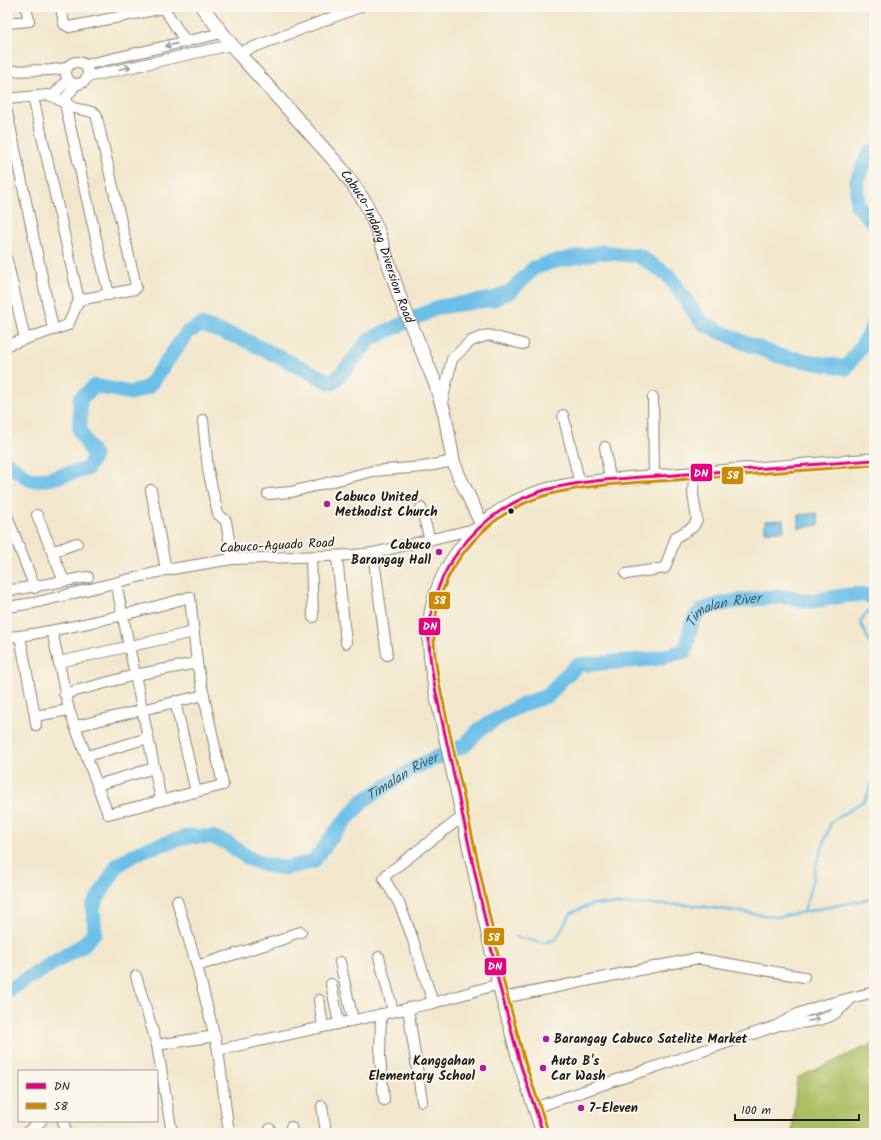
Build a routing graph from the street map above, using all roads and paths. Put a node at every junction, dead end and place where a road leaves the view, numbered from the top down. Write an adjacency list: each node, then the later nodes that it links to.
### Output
1 (26, 7): 6 (street)
2 (61, 7): 5 (street)
3 (202, 7): 7 (main road, Cabuco-Indang Diversion Road)
4 (360, 7): 9 (street)
5 (164, 8): 8 (street)
6 (7, 23)
7 (222, 33): 8 (street); 9 (main road, Cabuco-Indang Diversion Road)
8 (186, 42): 10 (street, one-way to 10)
9 (234, 49): 13 (street, one-way to 9); 27 (main road, Cabuco-Indang Diversion Road)
10 (85, 65): 12 (street); 13 (street)
11 (7, 71): 12 (street)
12 (69, 76): 13 (street); 14 (street); 17 (street)
13 (87, 77)
14 (53, 96): 15 (street); 17 (street)
15 (33, 97): 16 (street); 21 (street)
16 (7, 99)
17 (64, 103): 20 (street); 20 (street)
18 (7, 112): 22 (street)
19 (7, 260): 23 (street)
20 (109, 295): 21 (street)
21 (79, 300): 22 (street)
22 (53, 329): 23 (street)
23 (25, 339): 25 (street)
24 (523, 344): 27 (street)
25 (7, 345)
26 (653, 398): 34 (street)
27 (442, 402): 32 (main road, Cabuco-Indang Diversion Road)
28 (563, 415): 36 (street)
29 (203, 420): 49 (street)
30 (605, 447): 35 (street)
31 (874, 460): 33 (main road)
32 (453, 461): 38 (street); 42 (main road, Cabuco-Indang Diversion Road)
33 (694, 474): 34 (main road); 51 (street)
34 (654, 477): 35 (main road)
35 (610, 480): 36 (main road)
36 (580, 484): 42 (main road)
37 (151, 490): 50 (street)
38 (268, 494)
39 (421, 508): 43 (street)
40 (37, 515): 45 (street)
41 (7, 516): 55 (street)
42 (481, 526): 43 (street, Cabuco-Aguado Road); 82 (main road)
43 (430, 540): 46 (street, Cabuco-Aguado Road)
44 (77, 543): 45 (street)
45 (52, 552): 53 (street)
46 (373, 553): 48 (street, Cabuco-Aguado Road); 66 (street)
47 (311, 557): 48 (street, Cabuco-Aguado Road); 49 (street, Cabuco-Aguado Road); 59 (street)
48 (337, 557): 64 (street)
49 (232, 559): 50 (street, Cabuco-Aguado Road)
50 (166, 570): 54 (street, Cabuco-Aguado Road)
51 (626, 574)
52 (88, 576): 53 (street)
53 (64, 581): 55 (street)
54 (116, 583): 57 (street, Cabuco-Aguado Road); 58 (street)
55 (35, 588): 56 (street)
56 (7, 591)
57 (7, 607)
58 (122, 616): 60 (street); 61 (street); 65 (street)
59 (313, 617)
60 (52, 631): 62 (street); 67 (street)
61 (194, 632): 65 (street); 68 (street)
62 (20, 636): 63 (street); 74 (street)
63 (7, 637)
64 (346, 643)
65 (129, 645): 67 (street); 69 (street)
66 (387, 655)
67 (59, 662): 70 (street)
68 (197, 663): 69 (street); 71 (street)
69 (135, 675): 70 (street); 73 (street)
70 (64, 694): 74 (street)
71 (204, 695): 72 (street); 80 (street)
72 (175, 701): 73 (street); 80 (street)
73 (143, 708): 75 (street); 76 (street)
74 (69, 710): 75 (street)
75 (76, 726): 77 (street)
76 (148, 738): 77 (street); 78 (street)
77 (87, 756): 79 (street)
78 (154, 768): 79 (street); 81 (street)
79 (98, 785): 81 (street)
80 (196, 792): 81 (street)
81 (161, 800)
82 (462, 817): 91 (main road); 95 (street)
83 (177, 901): 87 (street)
84 (301, 932): 87 (street)
85 (380, 957): 97 (street)
86 (340, 962): 99 (street)
87 (197, 966): 102 (street)
88 (136, 976): 103 (street)
89 (804, 977): 93 (street)
90 (331, 984): 100 (street)
91 (499, 984): 93 (main road); 95 (street)
92 (874, 992): 108 (street)
93 (503, 998): 108 (main road)
94 (319, 1000): 101 (street)
95 (433, 1003): 96 (street)
96 (408, 1008): 97 (street); 106 (street)
97 (393, 1011): 98 (street)
98 (381, 1014): 99 (street); 105 (street)
99 (352, 1020): 100 (street)
100 (339, 1023): 101 (street)
101 (323, 1027): 104 (street)
102 (215, 1036): 103 (street); 104 (street)
103 (157, 1045): 113 (street)
104 (218, 1050): 114 (street)
105 (384, 1100)
106 (422, 1101)
107 (322, 1106): 115 (street)
108 (534, 1108): 116 (main road)
109 (40, 1122): 111 (street)
110 (63, 1122): 112 (street)
111 (26, 1133)
112 (66, 1133)
113 (172, 1133)
114 (226, 1133)
115 (326, 1133)
116 (543, 1133)

